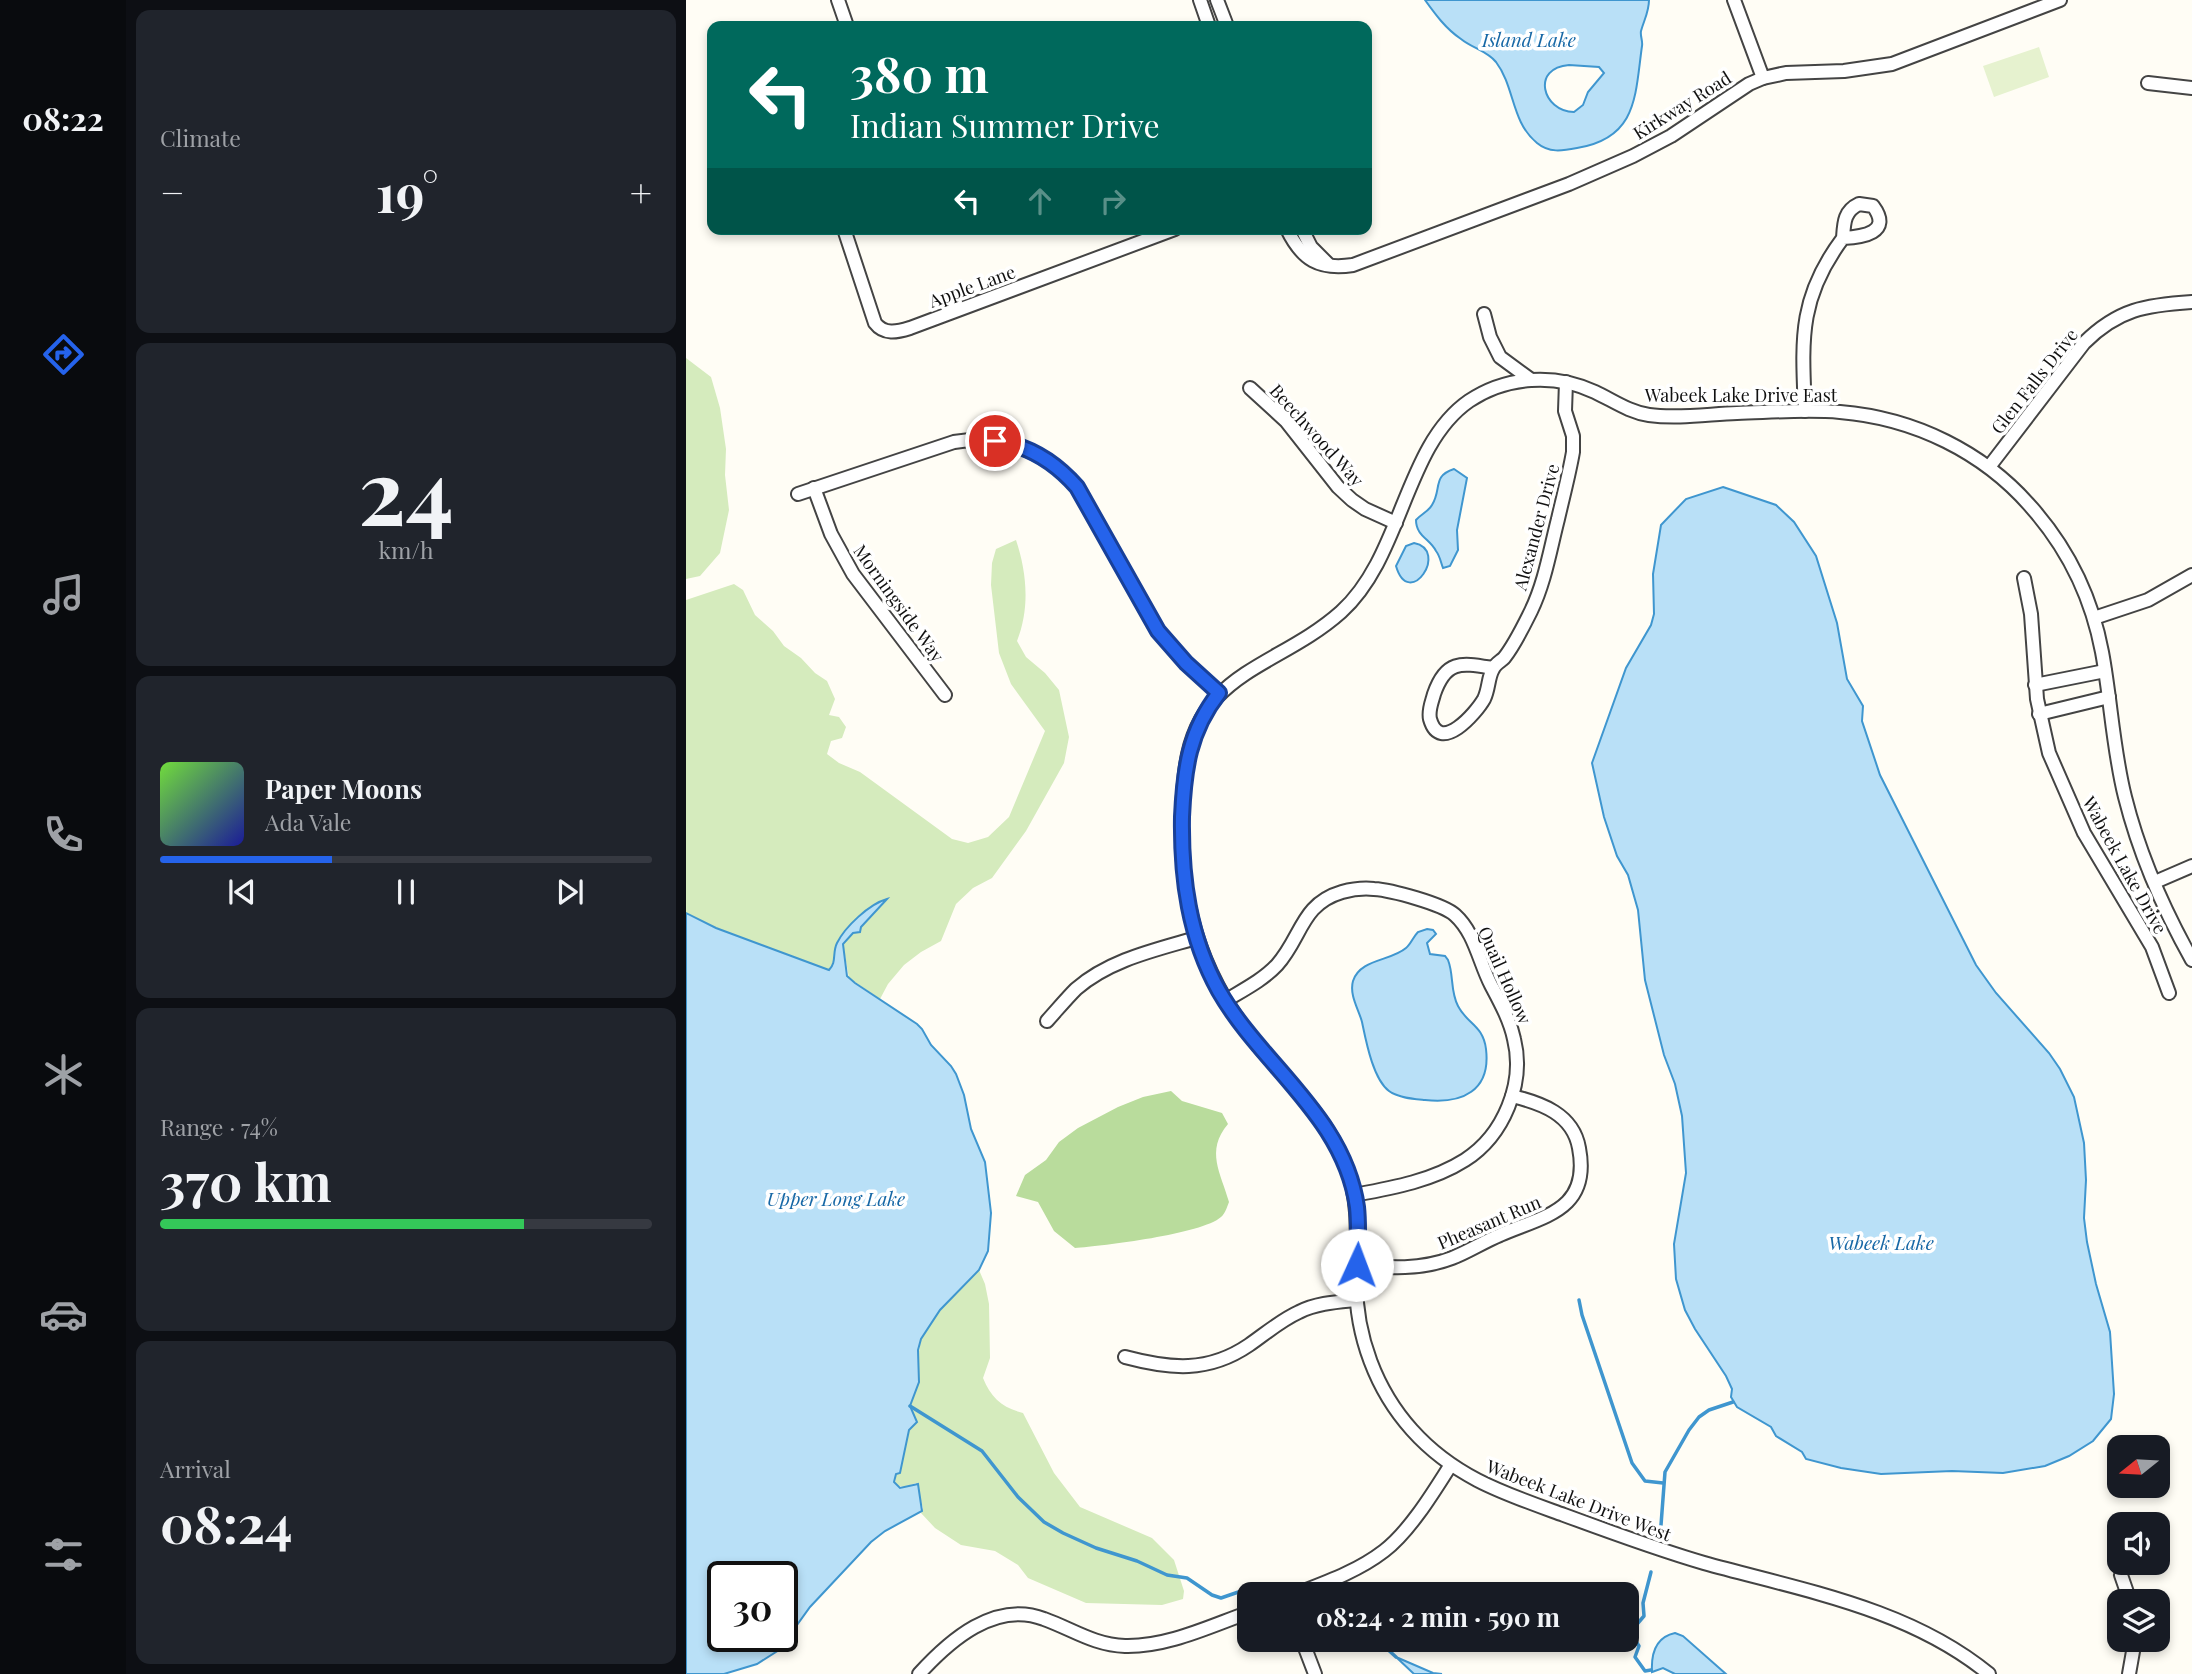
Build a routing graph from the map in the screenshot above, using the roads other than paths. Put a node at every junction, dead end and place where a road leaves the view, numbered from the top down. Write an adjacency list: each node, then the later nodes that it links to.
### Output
1 (838, 0): 6 (street)
2 (1200, 0): 7 (street)
3 (1217, 0): 8 (street)
4 (1734, 0): 9 (street)
5 (2060, 0): 9 (street, Kirkway Road)
6 (845, 21)
7 (1207, 21)
8 (1225, 21)
9 (1763, 78): 17 (street, Kirkway Road)
10 (2148, 83): 11 (street)
11 (2192, 88)
12 (846, 235): 13 (street, Apple Lane)
13 (1159, 235)
14 (1291, 235): 17 (street)
15 (1306, 235): 17 (street)
16 (1843, 238): 23 (street)
17 (1329, 265)
18 (2192, 302): 24 (street, Glen Falls Drive)
19 (1484, 314): 20 (street)
20 (1530, 379): 21 (street, Wabeek Lake Drive East); 27 (street, Wabeek Lake Drive East)
21 (1566, 382): 23 (street, Wabeek Lake Drive East); 31 (street, Alexander Drive)
22 (1250, 388): 27 (street, Beechwood Way)
23 (1805, 411): 24 (street, Wabeek Lake Drive East)
24 (1989, 467): 30 (street, Wabeek Lake Drive East)
25 (814, 488): 26 (street); 34 (street); 35 (street, Morningside Way)
26 (798, 494)
27 (1396, 523): 34 (street, Wabeek Lake Drive East)
28 (2192, 575): 30 (street)
29 (2024, 578): 33 (street, Wabeek Lake Drive)
30 (2094, 618): 32 (street, Wabeek Lake Drive East)
31 (1493, 668): 31 (street, Alexander Drive)
32 (2105, 670): 33 (street); 36 (street, Wabeek Lake Drive East)
33 (2035, 685): 37 (street, Wabeek Lake Drive)
34 (1219, 693): 40 (street, Wabeek Lake Drive West)
35 (945, 695)
36 (2109, 697): 37 (street); 39 (street, Wabeek Lake Drive East)
37 (2039, 714): 42 (street, Wabeek Lake Drive)
38 (2192, 866): 39 (street)
39 (2155, 882): 41 (street, Wabeek Lake Drive East)
40 (1196, 938): 43 (street, Wabeek Lake Drive West); 44 (street)
41 (2192, 960)
42 (2169, 993)
43 (1225, 1001): 45 (street, Quail Hollow); 46 (street, Wabeek Lake Drive West)
44 (1047, 1021)
45 (1512, 1096): 46 (street, Quail Hollow); 47 (street, Pheasant Run)
46 (1354, 1195): 47 (street, Wabeek Lake Drive West)
47 (1357, 1265): 48 (street, Wabeek Lake Drive West)
48 (1357, 1300): 49 (street); 50 (street, Wabeek Lake Drive West)
49 (1125, 1357)
50 (1450, 1466): 52 (street); 59 (street, Wabeek Lake Drive West)
51 (2121, 1576): 53 (street)
52 (1329, 1582)
53 (2126, 1589)
54 (1237, 1617): 57 (street)
55 (1307, 1652): 58 (street)
56 (2133, 1652): 60 (street)
57 (919, 1674)
58 (1315, 1674)
59 (1989, 1674)
60 (2129, 1674)

